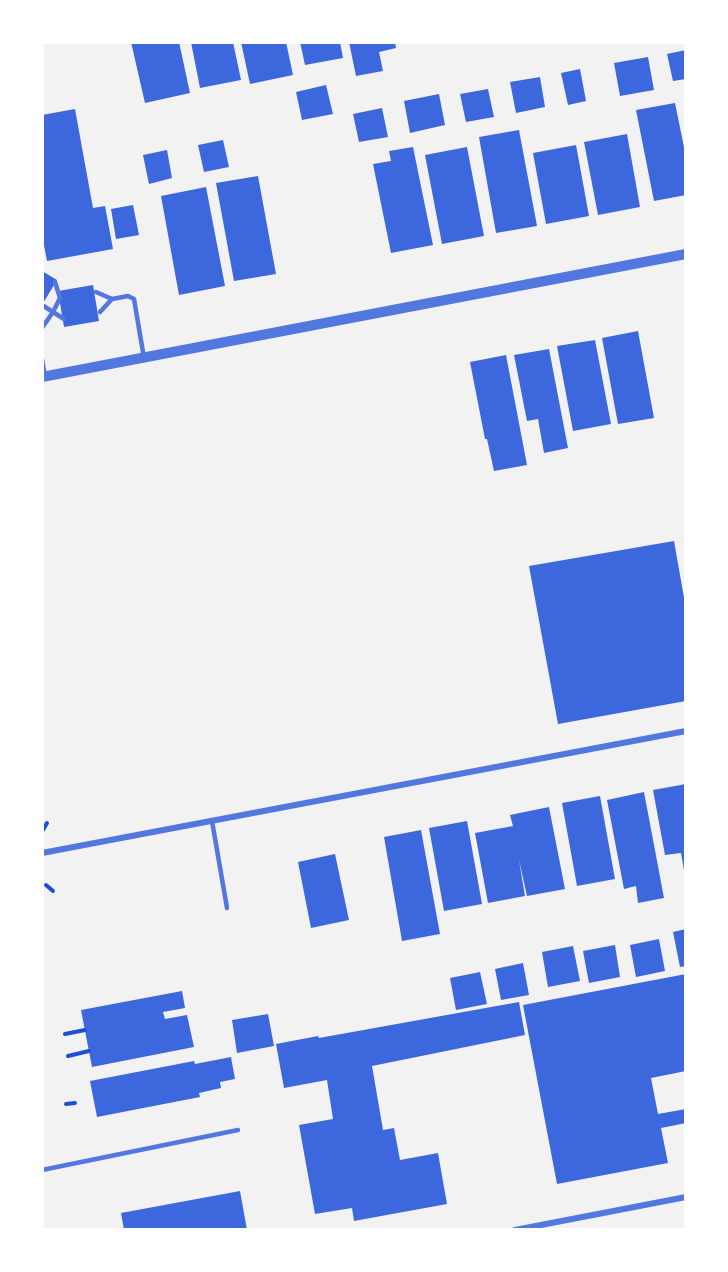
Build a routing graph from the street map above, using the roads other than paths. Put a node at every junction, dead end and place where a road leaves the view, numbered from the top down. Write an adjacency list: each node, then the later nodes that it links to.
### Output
1 (686, 254): 10 (street)
2 (55, 282): 6 (lane)
3 (96, 292): 4 (lane)
4 (112, 299): 7 (lane); 10 (lane)
5 (42, 305): 6 (lane)
6 (53, 312): 8 (lane); 9 (lane)
7 (100, 312)
8 (64, 319)
9 (42, 328)
10 (144, 358): 12 (street)
11 (42, 359): 12 (lane)
12 (44, 377)
13 (686, 731): 14 (street)
14 (212, 822): 15 (street); 16 (lane)
15 (42, 853)
16 (227, 908)
17 (238, 1131): 18 (lane)
18 (42, 1170)
19 (686, 1197): 20 (street)
20 (515, 1230)

